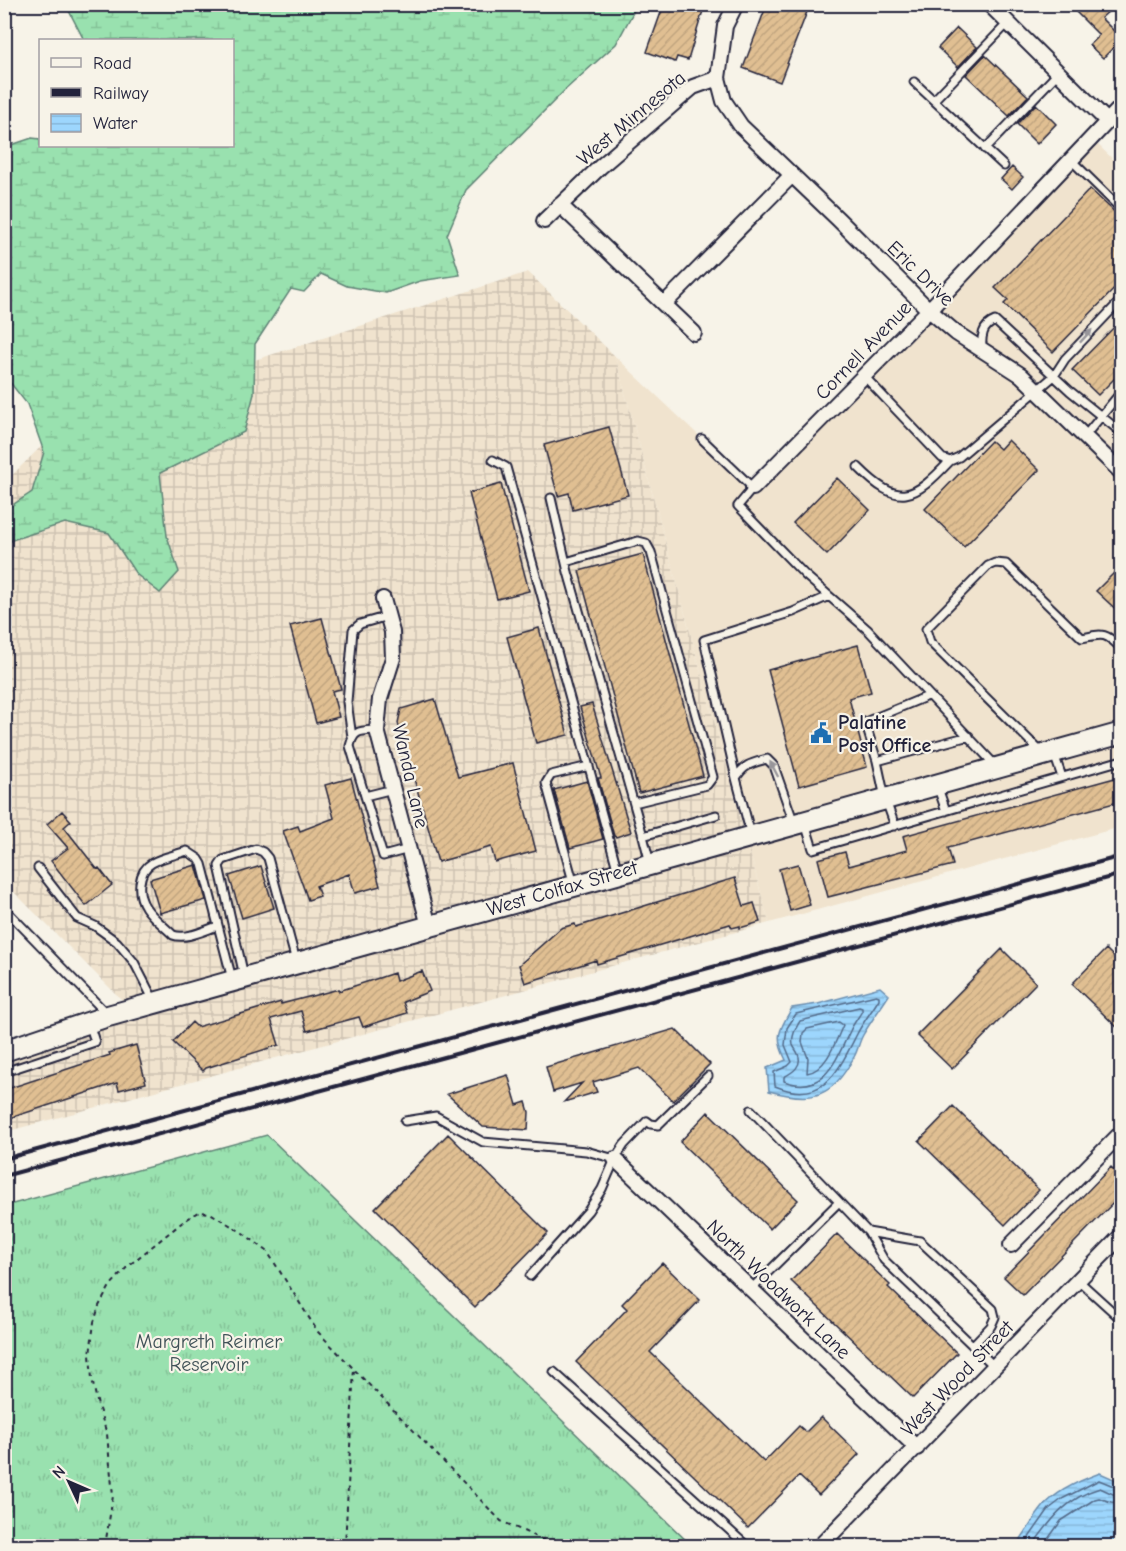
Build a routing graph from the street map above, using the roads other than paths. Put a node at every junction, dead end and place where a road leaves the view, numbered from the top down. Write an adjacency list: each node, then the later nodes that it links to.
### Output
1 (736, 4): 5 (street, West Minnesota)
2 (989, 4): 3 (street)
3 (1008, 23): 4 (street); 7 (lane)
4 (1058, 72): 9 (street); 10 (lane)
5 (718, 78): 13 (street, Eric Drive); 14 (street, West Minnesota)
6 (914, 82): 7 (lane)
7 (934, 100): 10 (lane)
8 (1122, 106): 9 (street, Cornell Avenue)
9 (1107, 121): 11 (street, Cornell Avenue)
10 (985, 149): 12 (lane)
11 (1071, 160): 15 (lane); 19 (street, Cornell Avenue)
12 (1004, 166)
13 (792, 175): 18 (street); 19 (street, Eric Drive)
14 (560, 205): 16 (street, West Minnesota); 18 (street)
15 (1122, 210)
16 (544, 221)
17 (1122, 299): 23 (lane, one-way to 17)
18 (664, 304): 20 (street)
19 (929, 310): 21 (street, Eric Drive); 22 (street, Cornell Avenue)
20 (694, 333)
21 (982, 350): 23 (lane); 24 (street, Eric Drive)
22 (864, 376): 31 (lane); 34 (street, Cornell Avenue)
23 (1054, 376): 24 (lane); 26 (lane)
24 (1036, 390): 28 (street, Eric Drive); 31 (lane)
25 (1122, 391): 26 (lane)
26 (1102, 416): 27 (lane); 28 (lane)
27 (1122, 433)
28 (1084, 437): 33 (street, Eric Drive)
29 (702, 439): 34 (lane)
30 (493, 460): 49 (lane)
31 (950, 461): 32 (lane)
32 (858, 467)
33 (1122, 473)
34 (753, 488): 37 (lane)
35 (551, 498): 36 (lane)
36 (566, 562): 57 (lane); 57 (lane)
37 (829, 596): 41 (lane); 52 (lane)
38 (383, 599): 39 (street, Wanda Lane)
39 (388, 616): 42 (street, Wanda Lane); 45 (lane)
40 (1122, 650): 46 (lane)
41 (928, 696): 44 (lane); 48 (lane)
42 (377, 730): 45 (lane); 54 (street, Wanda Lane)
43 (1122, 733): 46 (street, West Colfax Street)
44 (969, 736): 48 (lane); 50 (lane)
45 (352, 737): 55 (lane)
46 (1048, 753): 50 (street, West Colfax Street); 51 (lane)
47 (1122, 760): 51 (lane)
48 (877, 761): 56 (lane)
49 (589, 766): 67 (lane); 68 (lane)
50 (997, 767): 53 (street, West Colfax Street)
51 (1062, 777): 58 (lane)
52 (736, 778): 60 (lane, one-way to 52); 62 (lane)
53 (936, 783): 56 (street, West Colfax Street); 58 (lane)
54 (393, 789): 55 (lane); 64 (street, Wanda Lane)
55 (365, 796): 64 (lane)
56 (885, 798): 60 (street, West Colfax Street); 61 (lane)
57 (634, 803): 63 (lane)
58 (946, 811): 61 (lane)
59 (716, 815): 63 (lane)
60 (799, 822): 61 (lane); 62 (street, West Colfax Street)
61 (895, 826)
62 (751, 835): 65 (street, West Colfax Street)
63 (644, 836): 65 (lane)
64 (408, 849): 71 (street, Wanda Lane)
65 (650, 863): 67 (street, West Colfax Street)
66 (38, 868): 74 (lane)
67 (618, 873): 68 (street, West Colfax Street)
68 (574, 885): 71 (street, West Colfax Street)
69 (4, 908): 75 (lane)
70 (218, 926): 70 (lane); 73 (lane)
71 (429, 926): 72 (street, West Colfax Street)
72 (297, 963): 73 (street, West Colfax Street); 73 (lane)
73 (239, 980): 74 (street, West Colfax Street)
74 (155, 1003): 75 (street, West Colfax Street)
75 (108, 1016): 76 (street, West Colfax Street)
76 (89, 1022): 77 (street, West Colfax Street); 79 (lane)
77 (51, 1035): 78 (street, West Colfax Street); 79 (lane)
78 (10, 1049): 80 (lane)
79 (57, 1054): 80 (lane)
80 (21, 1067): 81 (lane)
81 (4, 1072)
82 (708, 1076): 86 (lane)
83 (751, 1110): 87 (lane)
84 (405, 1121): 86 (lane)
85 (1118, 1141): 90 (street)
86 (615, 1159): 91 (lane); 93 (street, North Woodwork Lane)
87 (839, 1202): 88 (lane); 93 (lane)
88 (868, 1232): 95 (lane); 95 (lane)
89 (1122, 1235): 92 (street, West Wood Street)
90 (1011, 1245)
91 (530, 1276)
92 (1078, 1280): 94 (lane); 96 (street, West Wood Street)
93 (751, 1289): 98 (street, North Woodwork Lane)
94 (1122, 1320)
95 (973, 1345): 96 (lane)
96 (995, 1367): 98 (street, West Wood Street)
97 (554, 1372): 99 (lane)
98 (917, 1448): 100 (street, West Wood Street)
99 (747, 1546)
100 (820, 1546)

